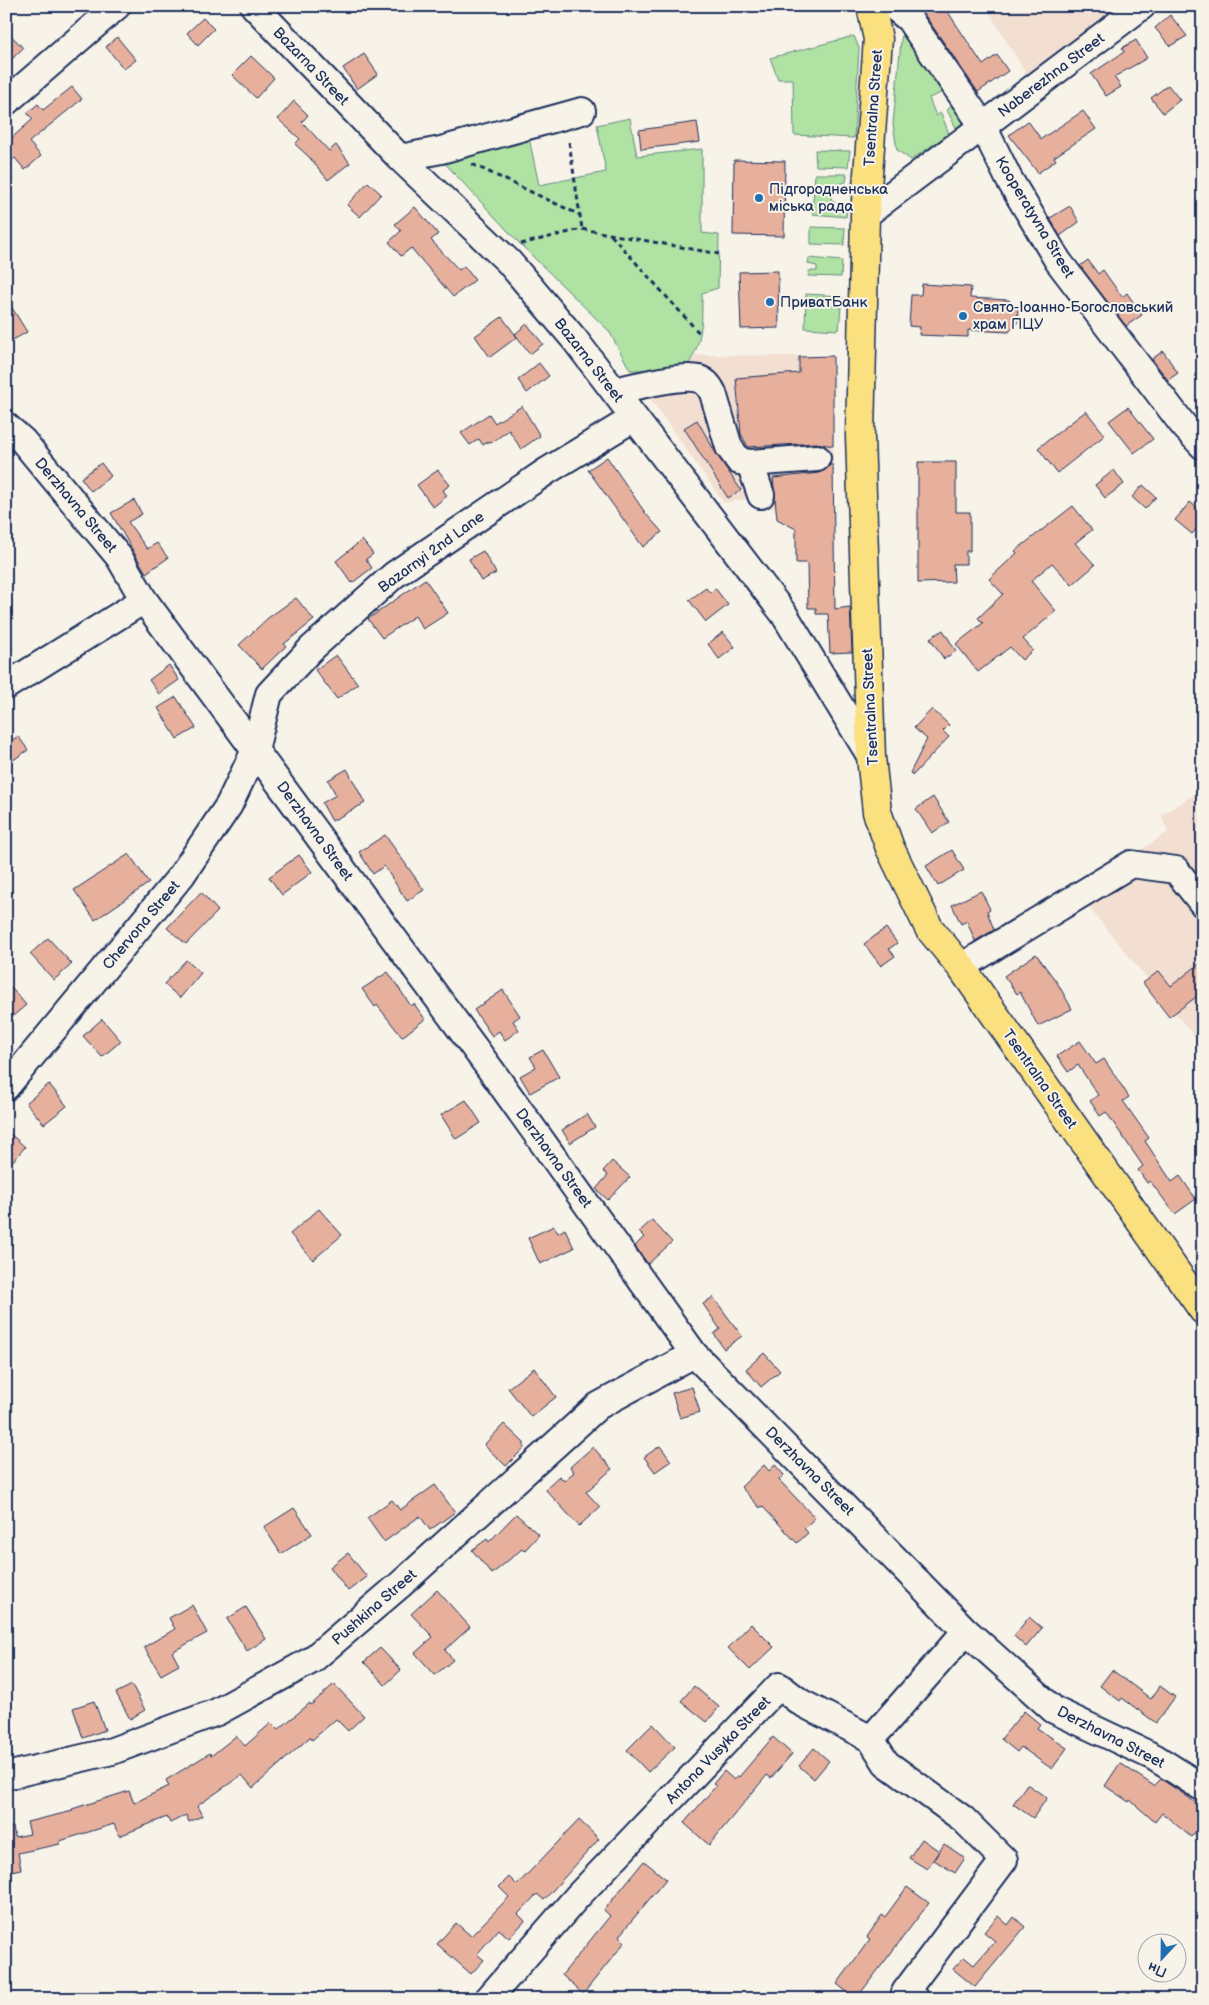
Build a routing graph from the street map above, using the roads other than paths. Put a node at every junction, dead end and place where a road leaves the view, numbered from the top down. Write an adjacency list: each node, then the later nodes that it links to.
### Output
1 (117, 6): 6 (street)
2 (254, 6): 9 (street, Bazarna Street)
3 (871, 6): 10 (main road, Tsentralna Street)
4 (893, 6): 8 (street, Kooperatyvna Street)
5 (1142, 6): 8 (street, Naberezhna Street)
6 (6, 102)
7 (582, 111): 9 (street)
8 (983, 126): 10 (street, Naberezhna Street); 14 (street, Kooperatyvna Street)
9 (400, 158): 11 (street, Bazarna Street)
10 (865, 215): 21 (main road, Tsentralna Street)
11 (614, 391): 12 (street, Bazarna Street); 16 (street)
12 (634, 418): 20 (street, Bazarnyi 2nd Lane); 21 (street, Bazarna Street)
13 (6, 426): 18 (street, Derzhavna Street)
14 (1203, 446)
15 (817, 458): 16 (street)
16 (750, 463): 17 (street)
17 (761, 495)
18 (144, 600): 19 (street); 20 (street, Derzhavna Street)
19 (6, 686)
20 (255, 750): 24 (street, Chervona Street); 26 (street, Derzhavna Street)
21 (871, 757): 23 (main road, Tsentralna Street)
22 (1203, 904): 23 (street)
23 (961, 967): 25 (main road, Tsentralna Street)
24 (6, 1087)
25 (1203, 1310)
26 (694, 1354): 27 (street, Derzhavna Street); 29 (street, Pushkina Street)
27 (966, 1631): 28 (street); 30 (street, Derzhavna Street)
28 (871, 1739): 31 (street, Antona Vusyka Street); 32 (street)
29 (6, 1776)
30 (1203, 1788)
31 (488, 1999)
32 (915, 1999)

